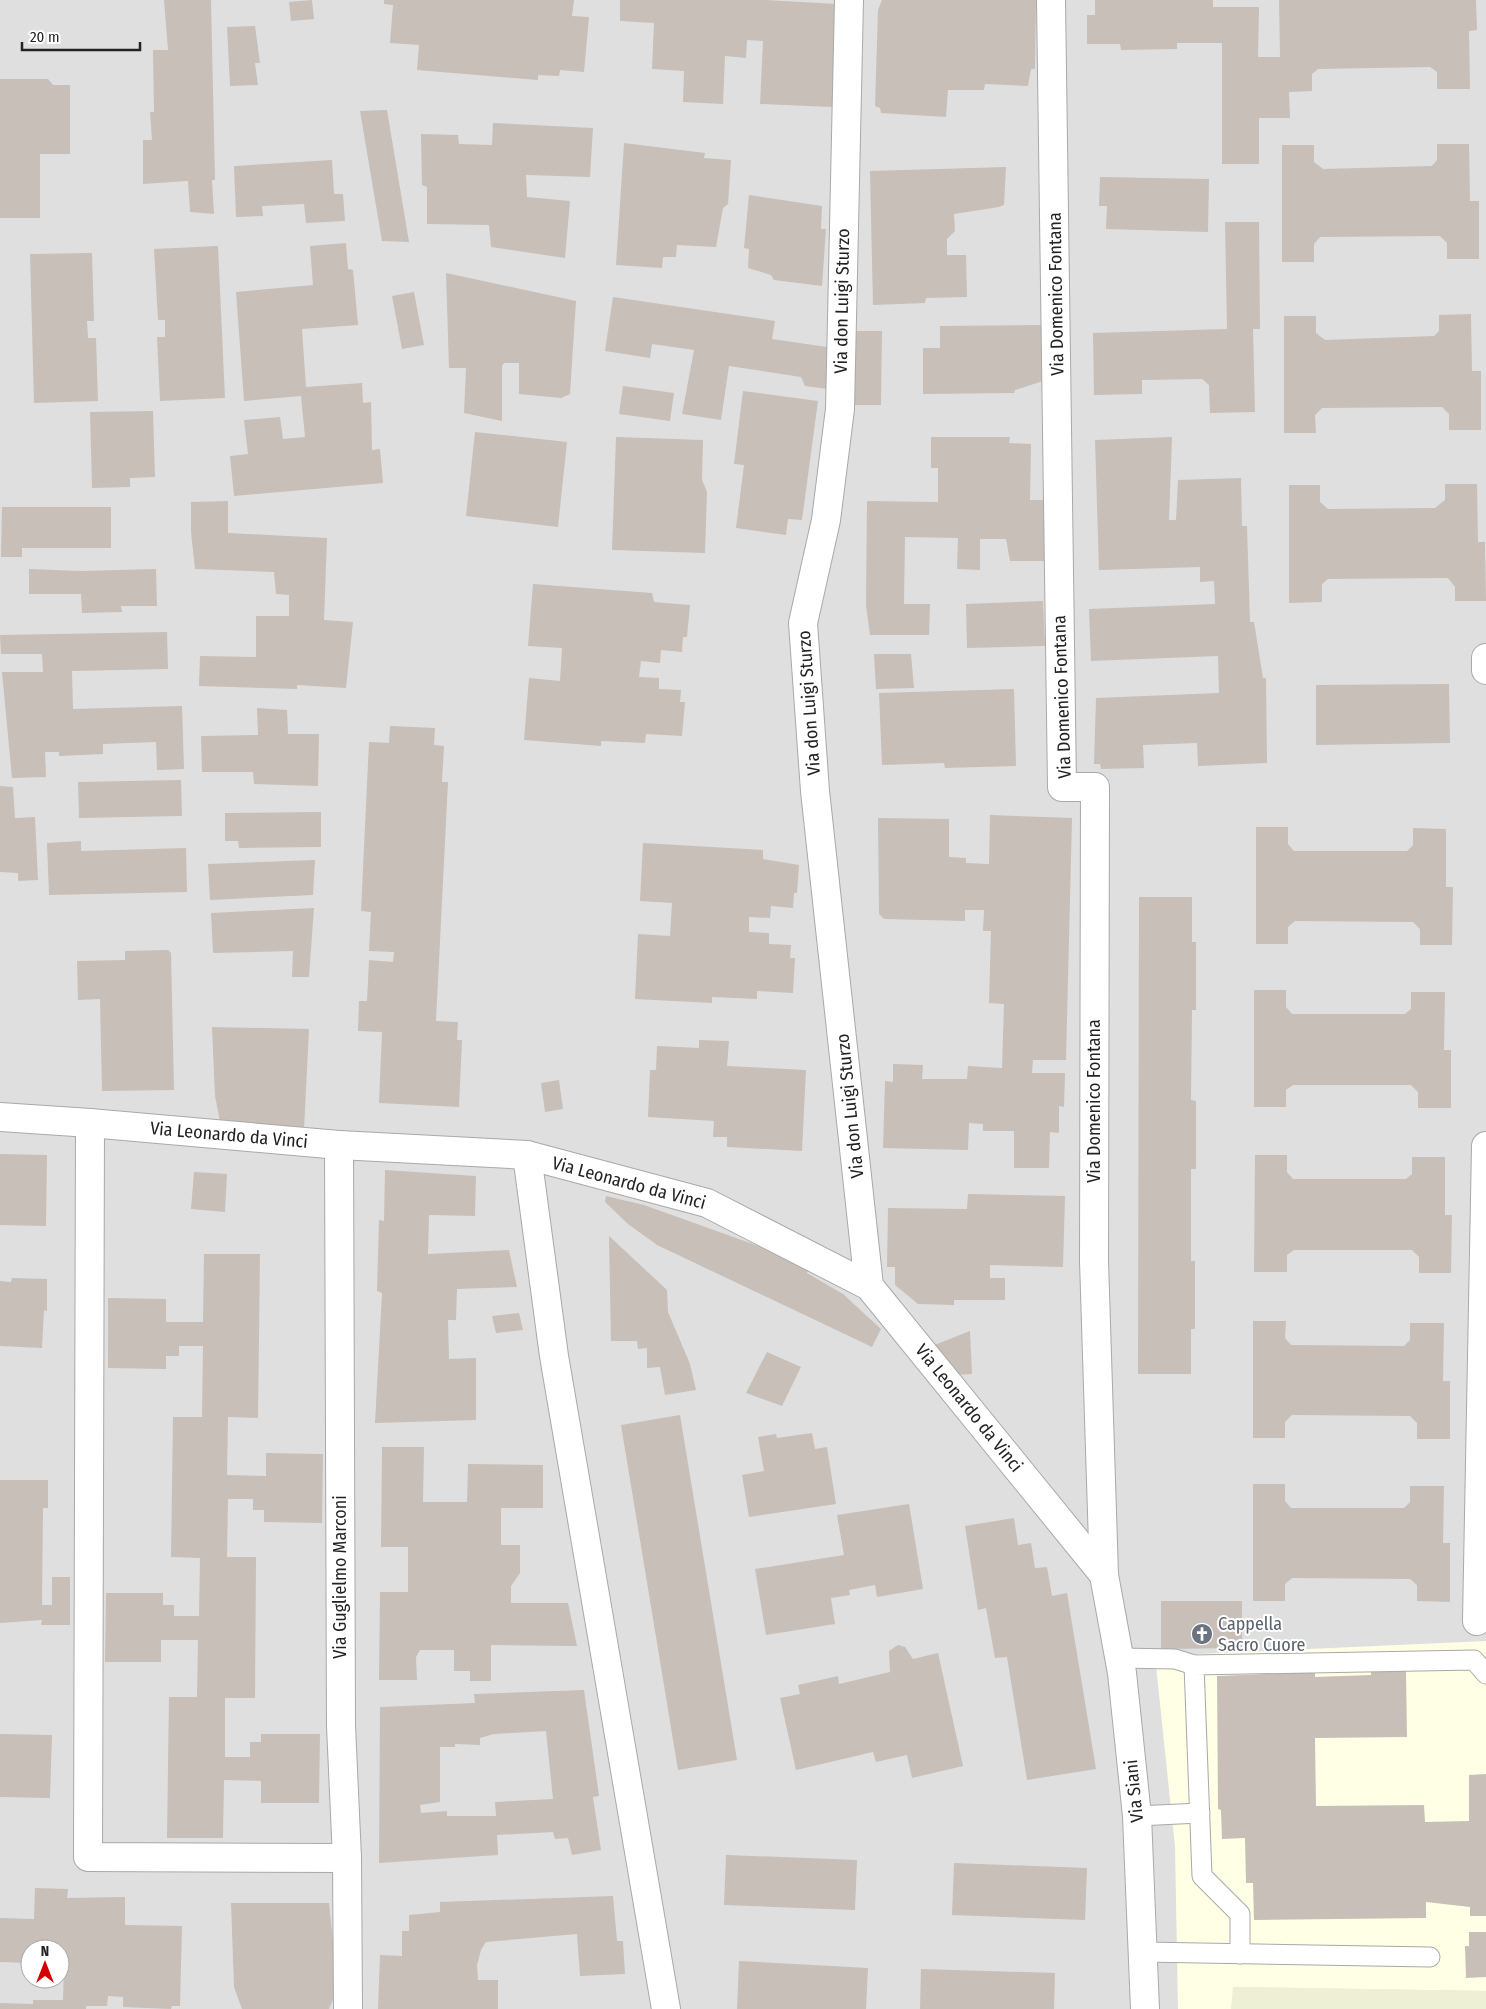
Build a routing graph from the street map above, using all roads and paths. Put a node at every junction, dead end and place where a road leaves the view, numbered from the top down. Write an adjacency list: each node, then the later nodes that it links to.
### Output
1 (849, 0): 10 (street, Via don Luigi Sturzo)
2 (1052, 0): 11 (street, Via Domenico Fontana)
3 (1486, 658): 4 (street)
4 (1486, 670)
5 (0, 1117): 6 (street, Via Leonardo da Vinci)
6 (90, 1123): 7 (street, Via Leonardo da Vinci); 18 (street)
7 (339, 1145): 9 (street, Via Leonardo da Vinci); 18 (street, Via Guglielmo Marconi)
8 (1486, 1146): 12 (street)
9 (527, 1155): 10 (street, Via Leonardo da Vinci); 23 (street)
10 (869, 1286): 11 (street, Via Leonardo da Vinci)
11 (1104, 1575): 13 (street, Via Siani)
12 (1477, 1621)
13 (1119, 1658): 14 (lane); 17 (street, Via Siani)
14 (1194, 1665): 15 (lane); 16 (lane)
15 (1486, 1674)
16 (1200, 1813): 17 (lane); 20 (lane)
17 (1137, 1816): 19 (street, Via Siani)
18 (346, 1858): 22 (street, Via Guglielmo Marconi)
19 (1143, 1952): 20 (lane); 24 (street, Via Siani)
20 (1240, 1954): 21 (lane)
21 (1430, 1957)
22 (348, 2009)
23 (666, 2009)
24 (1145, 2009)

